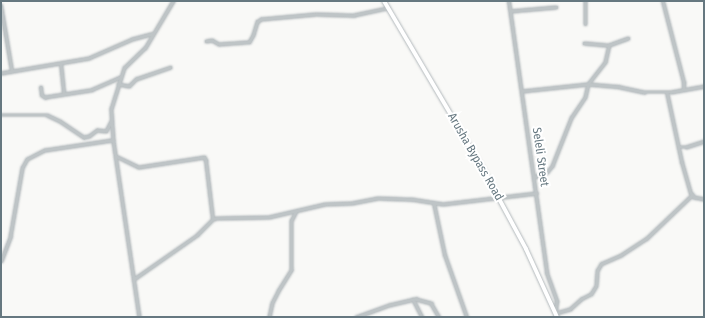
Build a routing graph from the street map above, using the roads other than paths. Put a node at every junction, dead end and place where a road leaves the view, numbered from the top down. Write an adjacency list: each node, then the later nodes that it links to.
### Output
1 (173, 1): 11 (street)
2 (384, 1): 8 (main road, Arusha Bypass Road)
3 (509, 1): 9 (street, Seleli Street)
4 (585, 1): 10 (street)
5 (664, 1): 25 (street)
6 (1, 5): 18 (street)
7 (556, 7): 9 (street)
8 (388, 8): 13 (street); 38 (main road, Arusha Bypass Road)
9 (510, 11): 26 (street, Seleli Street)
10 (585, 24)
11 (152, 33): 16 (street); 20 (street)
12 (628, 38): 15 (street)
13 (206, 41)
14 (584, 43): 15 (street)
15 (609, 45): 22 (street)
16 (61, 63): 18 (street); 28 (street)
17 (170, 67): 21 (street)
18 (12, 71): 19 (street)
19 (1, 73)
20 (120, 77): 21 (street); 28 (street)
21 (118, 84): 30 (street)
22 (588, 84): 26 (street); 27 (street); 35 (street)
23 (704, 86): 25 (street)
24 (41, 87): 28 (street)
25 (684, 89): 27 (street)
26 (522, 91): 35 (street, Seleli Street)
27 (667, 92): 33 (street)
28 (64, 94)
29 (1, 115): 30 (street)
30 (111, 120): 31 (street)
31 (113, 140): 34 (street); 43 (street)
32 (704, 141): 33 (street)
33 (678, 147): 37 (street)
34 (116, 156): 42 (street); 45 (street)
35 (534, 177): 36 (street, Seleli Street)
36 (536, 193): 38 (street); 47 (street, Seleli Street)
37 (692, 195): 39 (street); 47 (street)
38 (498, 197): 40 (street); 47 (main road, Arusha Bypass Road)
39 (704, 199)
40 (434, 203): 41 (street); 53 (street)
41 (297, 211): 42 (street); 49 (street)
42 (213, 219): 45 (street)
43 (2, 256): 44 (street)
44 (1, 261)
45 (134, 279): 48 (street)
46 (413, 299): 50 (street); 51 (street); 52 (street)
47 (556, 314)
48 (139, 317)
49 (269, 317)
50 (356, 317)
51 (422, 317)
52 (439, 317)
53 (467, 317)

